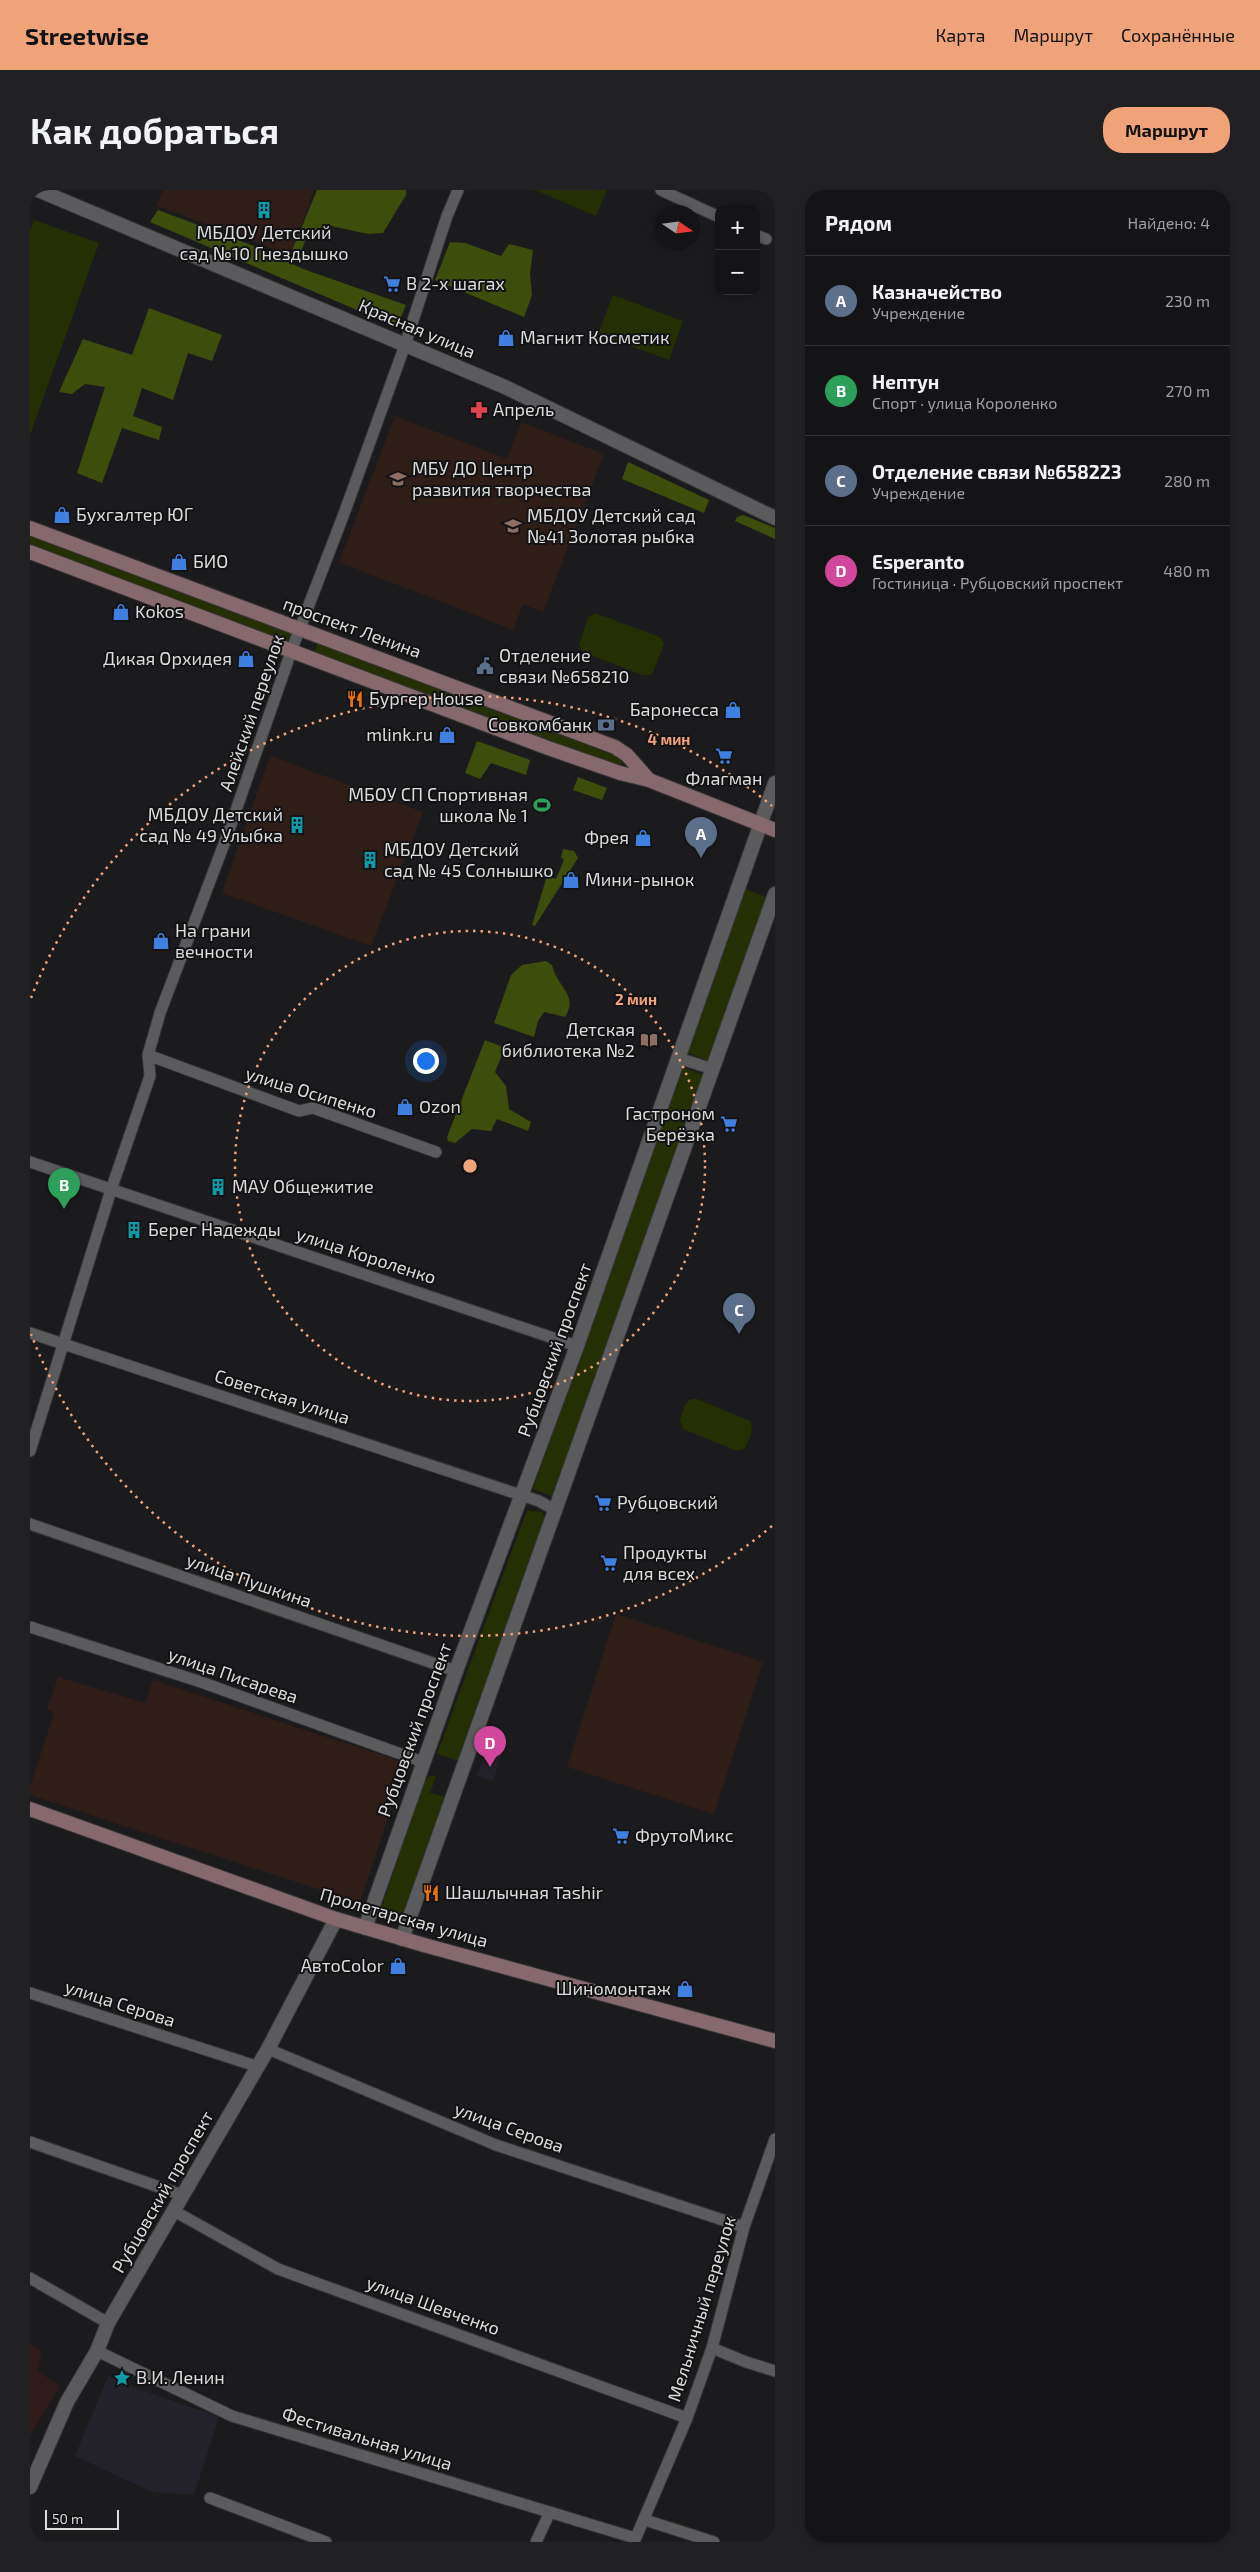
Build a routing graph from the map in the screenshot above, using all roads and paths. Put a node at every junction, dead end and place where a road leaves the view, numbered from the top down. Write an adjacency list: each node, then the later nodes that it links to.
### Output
1 (38, 190): 5 (street, Красная улица)
2 (458, 190): 5 (street, Алейский переулок)
3 (661, 190): 4 (street)
4 (715, 215)
5 (405, 345): 6 (street, Красная улица); 9 (street, Алейский переулок)
6 (775, 518)
7 (30, 528): 9 (main road, проспект Ленина)
8 (30, 552): 10 (main road, проспект Ленина)
9 (300, 629): 10 (street, Алейский переулок); 11 (main road, проспект Ленина)
10 (292, 649): 12 (main road, проспект Ленина); 18 (street, Алейский переулок)
11 (627, 755): 12 (main road); 13 (main road, проспект Ленина)
12 (620, 773): 13 (main road, проспект Ленина)
13 (649, 780): 15 (main road, проспект Ленина)
14 (775, 783): 15 (street, Рубцовский проспект)
15 (760, 824): 16 (main road, проспект Ленина); 19 (street, Рубцовский проспект)
16 (775, 830)
17 (775, 894): 20 (street)
18 (148, 1055): 21 (street, улица Осипенко); 23 (street, Алейский переулок)
19 (678, 1058): 20 (street); 26 (street, Рубцовский проспект)
20 (712, 1069): 29 (street)
21 (436, 1152)
22 (30, 1162): 23 (street, улица Короленко)
23 (111, 1190): 25 (street, Алейский переулок); 26 (street, улица Короленко)
24 (30, 1333): 25 (street, Советская улица)
25 (63, 1343): 27 (street, Алейский переулок); 28 (street, Советская улица)
26 (577, 1346): 28 (street, Рубцовский проспект)
27 (30, 1451)
28 (522, 1496): 29 (street, Советская улица); 32 (street, Рубцовский проспект)
29 (555, 1510): 37 (street)
30 (30, 1524): 32 (street, улица Пушкина)
31 (30, 1628): 33 (street, улица Писарева)
32 (456, 1671): 33 (street, Рубцовский проспект)
33 (423, 1762): 36 (street, Рубцовский проспект)
34 (30, 1809): 35 (main road, Пролетарская улица)
35 (336, 1919): 36 (main road, Пролетарская улица); 40 (street, Рубцовский проспект)
36 (365, 1928): 37 (main road, Пролетарская улица)
37 (402, 1939): 39 (main road, Пролетарская улица)
38 (30, 1993): 41 (street, улица Серова)
39 (775, 2041)
40 (268, 2049): 41 (street, Рубцовский проспект); 46 (street, улица Серова)
41 (256, 2066): 44 (street, Рубцовский проспект)
42 (775, 2139): 46 (street, Мельничный переулок)
43 (30, 2142): 44 (street)
44 (182, 2194): 45 (street, Рубцовский проспект)
45 (174, 2211): 48 (street, Рубцовский проспект); 52 (street, улица Шевченко)
46 (744, 2227): 49 (street, Мельничный переулок)
47 (30, 2278): 48 (street)
48 (108, 2323): 50 (street, Рубцовский проспект)
49 (712, 2348): 51 (street); 52 (street, Мельничный переулок)
50 (97, 2351): 53 (street, Рубцовский проспект); 55 (street, Фестивальная улица)
51 (775, 2371)
52 (687, 2418): 56 (street, Мельничный переулок)
53 (30, 2487)
54 (210, 2498): 58 (street)
55 (550, 2512): 57 (street, Фестивальная улица); 59 (street)
56 (645, 2520): 57 (street, Мельничный переулок); 60 (street)
57 (635, 2540)
58 (326, 2542)
59 (536, 2542)
60 (714, 2542)

